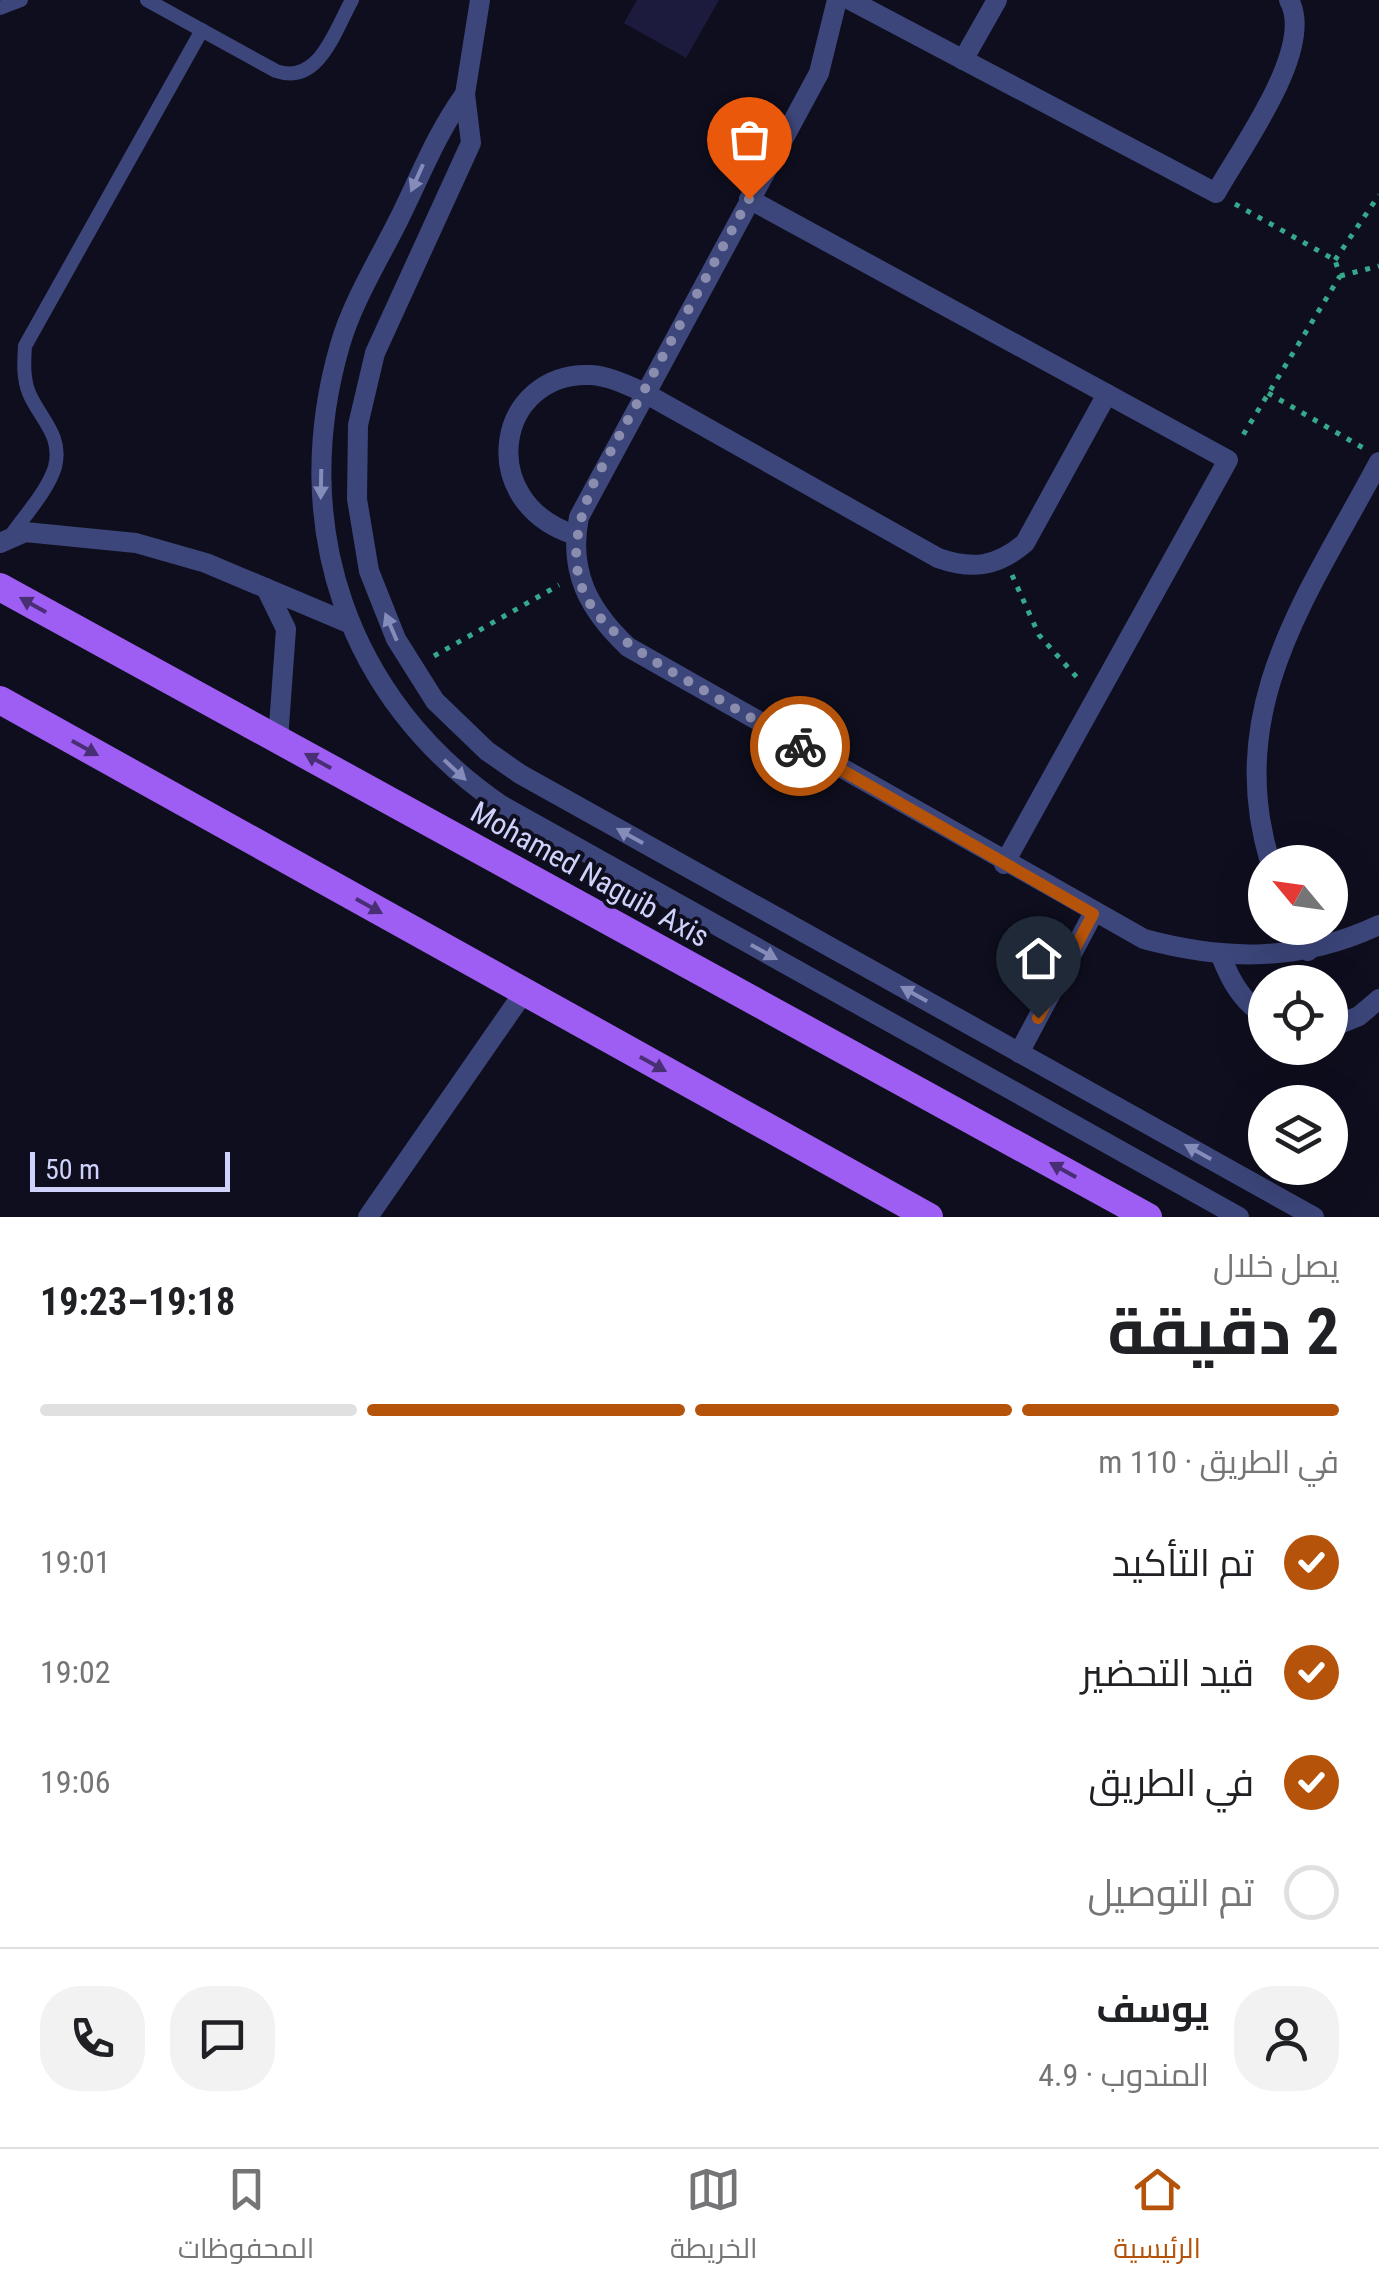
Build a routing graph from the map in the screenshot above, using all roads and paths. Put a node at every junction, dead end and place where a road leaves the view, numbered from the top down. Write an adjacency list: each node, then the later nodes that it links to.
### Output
1 (21, 0): 9 (lane)
2 (147, 0): 10 (lane)
3 (352, 0): 10 (lane)
4 (480, 0): 12 (street)
5 (837, 0): 15 (street)
6 (850, 0): 11 (street)
7 (997, 0): 11 (street)
8 (1289, 0): 13 (street)
9 (0, 8)
10 (202, 30): 25 (lane)
11 (963, 60): 13 (street)
12 (465, 94): 30 (street, one-way to 30); 31 (street, one-way to 12)
13 (1216, 194): 16 (path)
14 (1379, 195): 16 (path)
15 (749, 199): 19 (street); 21 (street)
16 (1335, 260): 18 (path)
17 (1379, 266): 18 (path)
18 (1340, 276): 20 (path)
19 (643, 392): 24 (street); 24 (street); 26 (street)
20 (1268, 393): 22 (path); 23 (path)
21 (1107, 394): 23 (street); 26 (street)
22 (1379, 459): 35 (street)
23 (1228, 460): 32 (street)
24 (575, 535): 27 (street)
25 (6, 539): 29 (street)
26 (1007, 558): 32 (path)
27 (579, 574): 31 (path); 36 (street)
28 (0, 587): 34 (main road, Mohamed Naguib Axis, one-way to 28)
29 (266, 588): 30 (street); 34 (street)
30 (351, 624): 50 (street, one-way to 50)
31 (414, 667): 46 (street, one-way to 31)
32 (1097, 696): 36 (street)
33 (0, 700): 42 (main road, one-way to 42)
34 (278, 740): 49 (main road, Mohamed Naguib Axis, one-way to 34)
35 (1267, 845)
36 (1004, 864): 37 (street)
37 (1093, 914): 41 (street); 46 (street)
38 (1379, 925): 40 (street)
39 (1305, 945): 40 (street)
40 (1308, 951): 41 (street)
41 (1221, 956): 44 (street)
42 (524, 992): 47 (street); 48 (main road, one-way to 48)
43 (1379, 999): 45 (street)
44 (1248, 1005)
45 (1348, 1021)
46 (1020, 1053): 51 (street, one-way to 46)
47 (368, 1217)
48 (929, 1217)
49 (1148, 1217)
50 (1239, 1217)
51 (1314, 1217)

